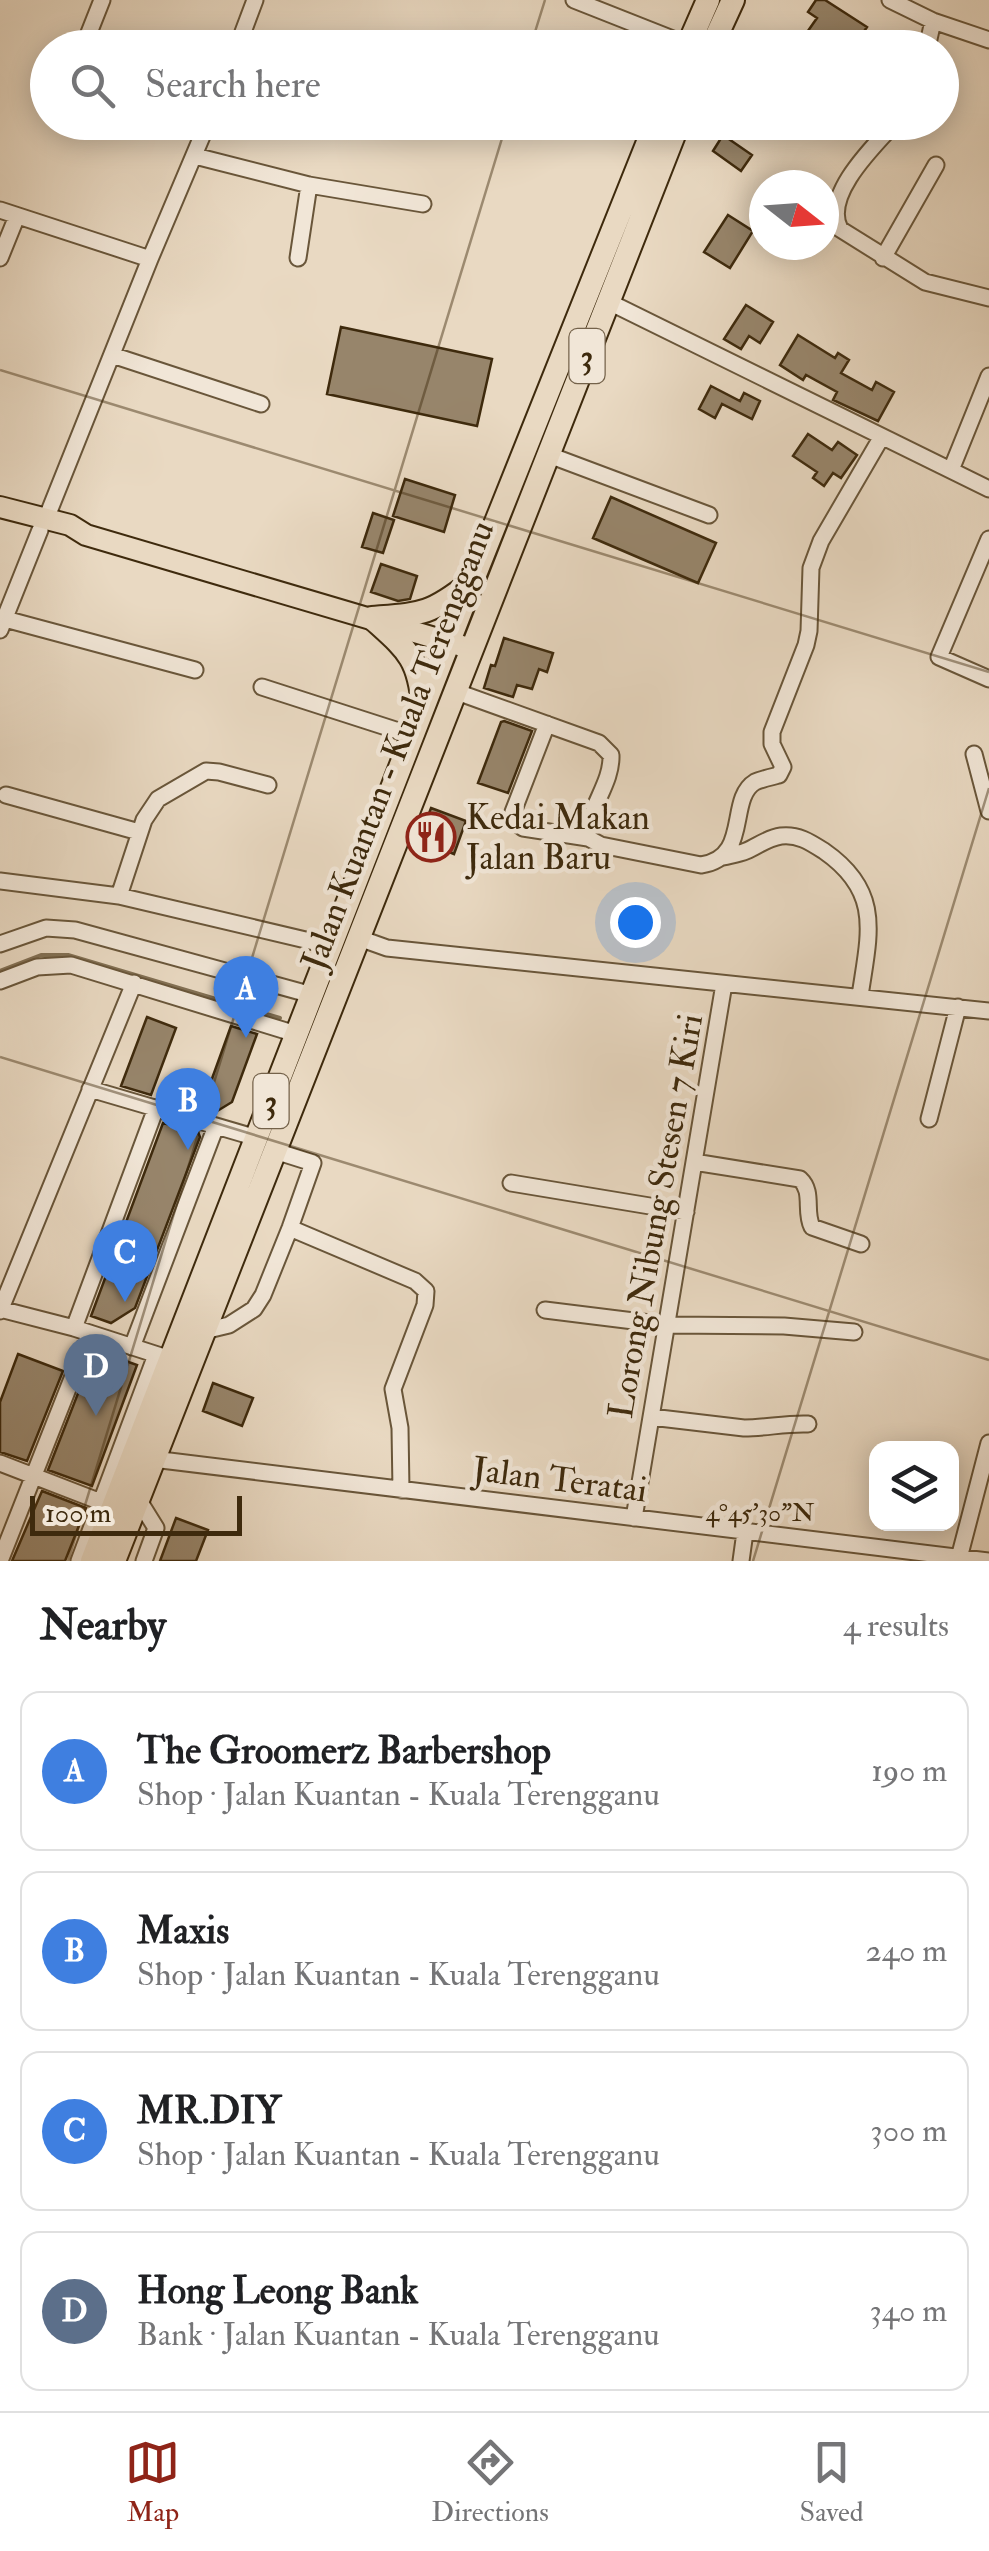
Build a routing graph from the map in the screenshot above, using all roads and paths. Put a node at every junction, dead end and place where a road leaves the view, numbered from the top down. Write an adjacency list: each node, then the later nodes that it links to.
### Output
1 (102, 0): 8 (street)
2 (255, 0): 9 (street)
3 (574, 0): 10 (street)
4 (708, 0): 11 (highway)
5 (733, 0): 12 (highway)
6 (890, 0): 7 (street)
7 (934, 21): 13 (street); 14 (street)
8 (90, 30)
9 (244, 30)
10 (651, 30)
11 (700, 30)
12 (709, 30)
13 (932, 30)
14 (989, 40)
15 (201, 140): 19 (street)
16 (649, 140): 43 (highway, Jalan Kuantan - Kuala Terengganu / 3)
17 (673, 140): 30 (highway, Jalan Kuantan - Kuala Terengganu / 3)
18 (879, 140): 27 (street)
19 (194, 156): 21 (street); 28 (street)
20 (936, 165): 27 (street)
21 (309, 185): 22 (street); 26 (street)
22 (423, 204)
23 (0, 210): 24 (street)
24 (16, 216): 25 (street); 28 (street)
25 (0, 258)
26 (298, 258)
27 (883, 258): 29 (street)
28 (150, 259): 31 (street)
29 (989, 298)
30 (608, 302): 34 (street); 35 (highway, Jalan Kuantan - Kuala Terengganu / 3)
31 (112, 355): 33 (street); 41 (street)
32 (989, 376): 36 (street)
33 (260, 404)
34 (881, 438): 36 (street); 60 (street)
35 (548, 454): 39 (street); 46 (highway, Jalan Kuantan - Kuala Terengganu / 3)
36 (951, 470): 37 (street)
37 (989, 489)
38 (0, 507): 41 (main road)
39 (708, 514)
40 (0, 518): 41 (main road)
41 (43, 524): 44 (main road); 45 (street)
42 (989, 539): 48 (street)
43 (472, 582): 44 (highway); 46 (highway, Jalan Kuantan - Kuala Terengganu / 3)
44 (372, 618): 46 (main road); 51 (highway)
45 (2, 625): 47 (street)
46 (461, 645): 50 (highway, Jalan Kuantan - Kuala Terengganu / 3); 51 (highway, Jalan Kuantan - Kuala Terengganu / 3)
47 (195, 670)
48 (989, 679)
49 (262, 687): 53 (street)
50 (457, 692): 52 (street); 63 (highway, Jalan Kuantan - Kuala Terengganu / 3)
51 (423, 712): 53 (highway, Jalan Kuantan - Kuala Terengganu / 3)
52 (547, 724): 59 (street); 59 (street)
53 (414, 736): 65 (highway, Jalan Kuantan - Kuala Terengganu / 3)
54 (974, 754): 57 (street)
55 (268, 785): 58 (street)
56 (6, 795): 58 (street)
57 (989, 811)
58 (139, 832): 62 (street)
59 (588, 838): 60 (street)
60 (723, 857): 70 (street)
61 (0, 881): 62 (street)
62 (118, 896): 65 (street)
63 (359, 938): 68 (street); 78 (highway, Jalan Kuantan - Kuala Terengganu / 3)
64 (0, 944): 69 (street)
65 (331, 946): 69 (highway, Jalan Kuantan - Kuala Terengganu / 3)
66 (0, 981): 67 (street)
67 (134, 983): 73 (street); 74 (street)
68 (724, 984): 70 (street); 79 (street, Lorong Nibung Stesen 7 Kiri)
69 (312, 995): 73 (highway, Jalan Kuantan - Kuala Terengganu / 3)
70 (860, 996): 71 (street)
71 (958, 1007): 72 (street); 76 (street)
72 (989, 1011)
73 (296, 1034): 78 (highway, Jalan Kuantan - Kuala Terengganu / 3)
74 (90, 1089): 75 (street); 84 (street)
75 (156, 1108): 77 (street); 87 (street)
76 (929, 1119)
77 (216, 1126): 78 (street); 91 (street)
78 (266, 1144): 82 (street); 88 (highway, Jalan Kuantan - Kuala Terengganu / 3); 92 (highway, Jalan Kuantan - Kuala Terengganu / 3)
79 (694, 1162): 81 (street, Lorong Nibung Stesen 7 Kiri); 83 (street)
80 (512, 1184): 81 (street)
81 (686, 1212): 86 (street, Lorong Nibung Stesen 7 Kiri)
82 (290, 1228): 88 (street); 99 (street)
83 (861, 1244)
84 (0, 1310): 87 (street)
85 (545, 1310): 86 (street)
86 (666, 1325): 89 (street); 93 (street, Lorong Nibung Stesen 7 Kiri)
87 (74, 1328): 90 (street)
88 (204, 1331): 96 (highway, Jalan Kuantan - Kuala Terengganu / 3)
89 (854, 1332)
90 (90, 1333): 91 (street); 98 (street)
91 (132, 1347): 92 (street)
92 (163, 1357): 101 (street); 108 (highway, Jalan Kuantan - Kuala Terengganu / 3)
93 (651, 1417): 94 (street); 102 (street, Lorong Nibung Stesen 7 Kiri)
94 (808, 1424)
95 (989, 1443): 104 (street)
96 (153, 1460): 99 (street, Jalan Teratai); 100 (highway, Jalan Kuantan - Kuala Terengganu / 3)
97 (0, 1463): 98 (street)
98 (34, 1476): 101 (street); 106 (street)
99 (401, 1490): 102 (street, Jalan Teratai)
100 (138, 1499): 105 (highway, Jalan Kuantan - Kuala Terengganu / 3); 109 (street)
101 (101, 1502): 107 (street)
102 (634, 1518): 103 (street, Jalan Teratai)
103 (745, 1532): 104 (street, Jalan Teratai); 110 (street)
104 (952, 1558): 111 (street, Jalan Teratai)
105 (116, 1559)
106 (0, 1561)
107 (78, 1561)
108 (92, 1561)
109 (144, 1561)
110 (741, 1561)
111 (989, 1561)

